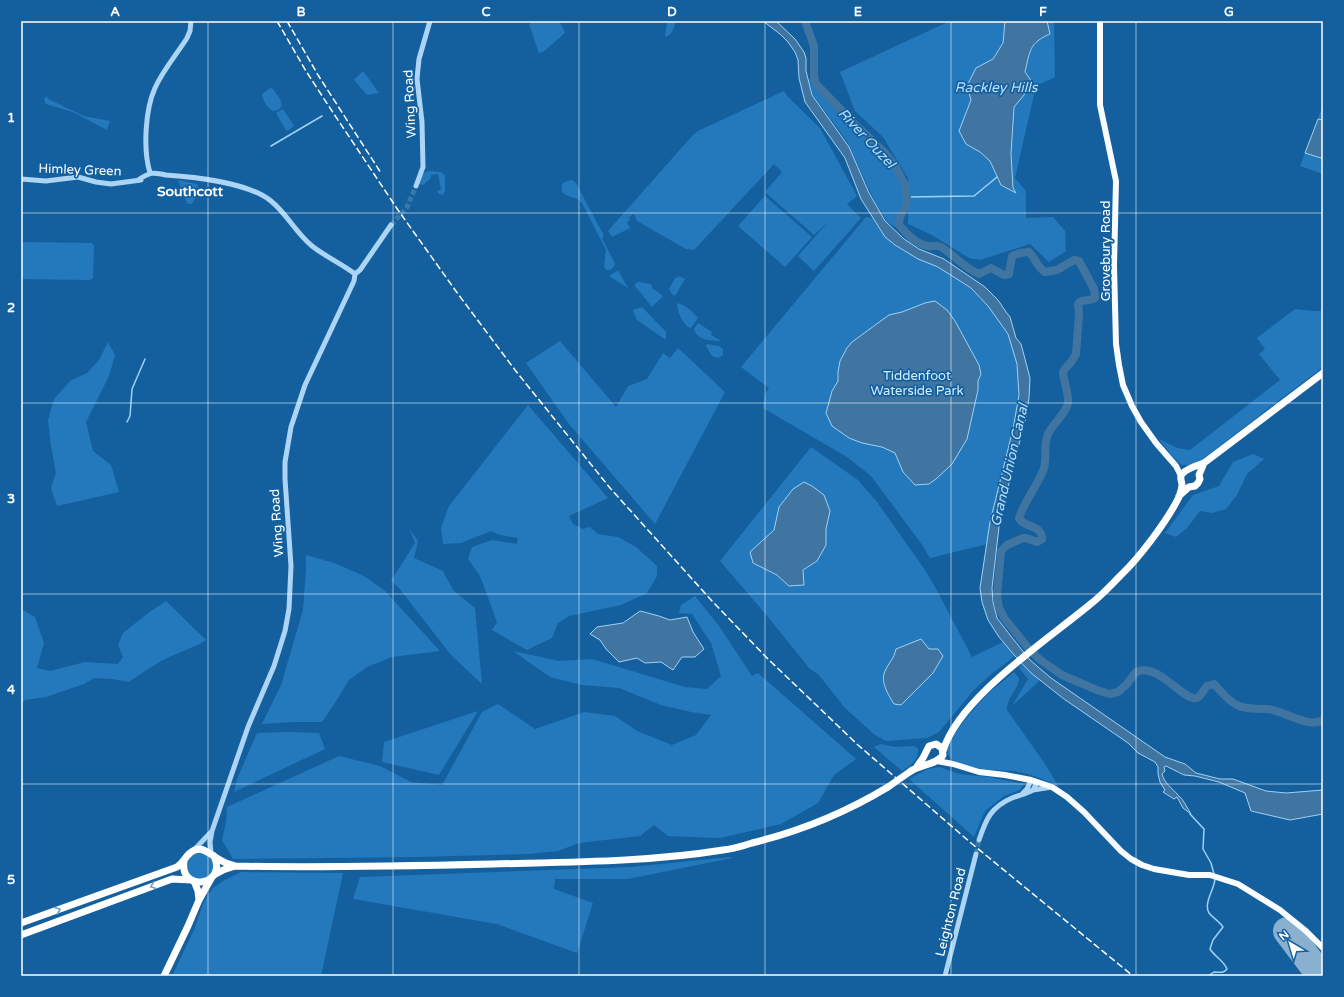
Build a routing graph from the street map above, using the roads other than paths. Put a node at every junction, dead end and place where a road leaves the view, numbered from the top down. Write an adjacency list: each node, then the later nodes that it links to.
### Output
1 (191, 21): 4 (street)
2 (430, 21): 6 (street, Wing Road)
3 (1100, 21): 11 (main road, Grovebury Road)
4 (150, 173): 5 (street, Himley Green); 8 (street)
5 (21, 179)
6 (416, 186)
7 (391, 225): 8 (street, Wing Road)
8 (355, 274): 28 (street, Wing Road)
9 (1323, 373): 10 (highway)
10 (1204, 463): 12 (highway); 13 (highway)
11 (1176, 466): 12 (main road, Grovebury Road); 14 (main road, Grovebury Road)
12 (1189, 469): 13 (highway); 14 (highway)
13 (1199, 475): 15 (highway)
14 (1182, 479): 15 (highway); 16 (highway)
15 (1190, 487): 16 (highway)
16 (1179, 497): 17 (highway)
17 (949, 735): 18 (highway); 19 (highway)
18 (933, 744): 19 (highway); 20 (highway)
19 (943, 752): 21 (highway); 22 (main road)
20 (926, 753): 21 (highway); 23 (highway)
21 (935, 762): 22 (main road); 23 (highway)
22 (953, 764): 24 (main road)
23 (913, 769): 34 (highway, bridge)
24 (1033, 780): 25 (main road); 26 (street); 27 (street)
25 (1052, 788): 26 (street); 40 (main road)
26 (1033, 790): 27 (street)
27 (1022, 794): 29 (street)
28 (212, 831): 30 (street, Wing Road); 32 (street, Wing Road)
29 (979, 840)
30 (193, 851): 32 (highway); 33 (highway)
31 (976, 854): 42 (street, Leighton Road)
32 (213, 855): 34 (highway); 35 (highway)
33 (184, 861): 36 (highway); 38 (highway, one-way to 33)
34 (235, 866): 35 (highway)
35 (213, 876): 36 (highway); 37 (highway)
36 (193, 880): 37 (highway); 39 (highway, one-way to 39)
37 (199, 900): 41 (highway)
38 (21, 923)
39 (21, 935)
40 (1323, 948)
41 (164, 976)
42 (945, 976)

